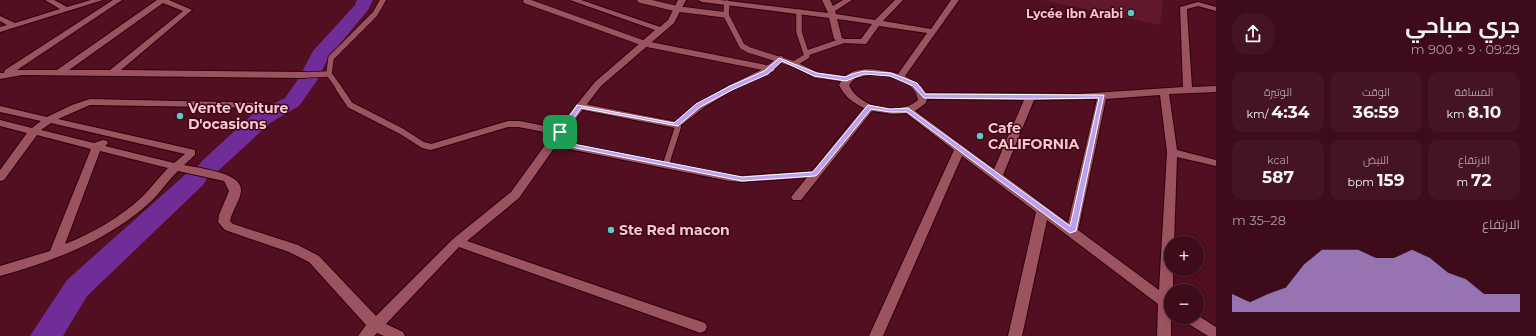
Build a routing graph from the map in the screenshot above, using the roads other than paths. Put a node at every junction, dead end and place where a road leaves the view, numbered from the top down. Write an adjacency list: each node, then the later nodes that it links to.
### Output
1 (49, 0): 18 (street)
2 (99, 0): 18 (street)
3 (118, 0): 35 (street)
4 (162, 0): 34 (street); 36 (street)
5 (383, 0): 37 (lane)
6 (574, 0): 26 (street)
7 (640, 0): 16 (lane)
8 (702, 0): 14 (street)
9 (826, 0): 20 (street)
10 (848, 0): 20 (street)
11 (898, 0): 23 (street)
12 (955, 0): 27 (street)
13 (526, 1): 29 (lane)
14 (727, 3): 15 (street); 21 (lane)
15 (743, 3): 19 (street)
16 (680, 4): 21 (lane); 26 (street)
17 (1216, 9): 41 (street)
18 (67, 10): 24 (street)
19 (799, 12): 20 (street); 30 (lane)
20 (831, 13): 23 (street); 28 (street)
21 (726, 15): 31 (lane)
22 (0, 18): 24 (street)
23 (877, 23): 27 (street); 28 (street)
24 (14, 26): 25 (street)
25 (0, 30)
26 (662, 30): 29 (street)
27 (931, 31): 39 (street)
28 (842, 41): 30 (lane)
29 (646, 44): 33 (lane); 48 (street)
30 (807, 53): 32 (lane)
31 (781, 59): 32 (lane); 33 (lane)
32 (794, 64): 40 (lane)
33 (772, 69): 54 (lane)
34 (60, 72): 35 (street); 36 (street)
35 (2, 73)
36 (112, 73): 38 (street)
37 (329, 74): 38 (lane); 56 (lane)
38 (305, 75)
39 (900, 77): 40 (street); 44 (street)
40 (846, 79): 49 (street)
41 (1188, 89): 42 (street); 43 (street)
42 (1216, 89)
43 (1164, 92): 45 (street); 61 (street)
44 (924, 96): 46 (street); 51 (street)
45 (1102, 96): 46 (street); 70 (street)
46 (1030, 98): 66 (street)
47 (264, 106): 52 (street)
48 (579, 106): 54 (lane); 56 (street)
49 (870, 107): 51 (street); 65 (street)
50 (0, 109): 52 (street)
51 (908, 110): 60 (street)
52 (50, 120): 55 (street); 57 (street)
53 (0, 124): 55 (street)
54 (676, 125): 63 (lane)
55 (33, 132): 59 (street); 67 (street)
56 (560, 132): 58 (street)
57 (116, 134): 59 (street); 64 (street)
58 (554, 143): 63 (lane); 71 (street)
59 (97, 146): 64 (street); 72 (street)
60 (960, 149): 66 (street); 83 (street)
61 (1172, 152): 62 (street); 74 (street)
62 (1216, 163)
63 (666, 164): 65 (lane)
64 (175, 167): 72 (street); 78 (street)
65 (815, 174): 68 (street)
66 (997, 176): 69 (street)
67 (0, 178)
68 (797, 197)
69 (1043, 209): 70 (street); 84 (street)
70 (1072, 231): 75 (street)
71 (457, 242): 78 (street); 79 (street)
72 (55, 254): 73 (street)
73 (0, 271)
74 (1169, 284)
75 (1164, 301)
76 (1166, 324): 85 (street)
77 (1200, 324): 80 (street)
78 (375, 325): 81 (street); 82 (street)
79 (700, 327)
80 (1216, 334)
81 (365, 336)
82 (398, 336)
83 (876, 336)
84 (1015, 336)
85 (1164, 336)

